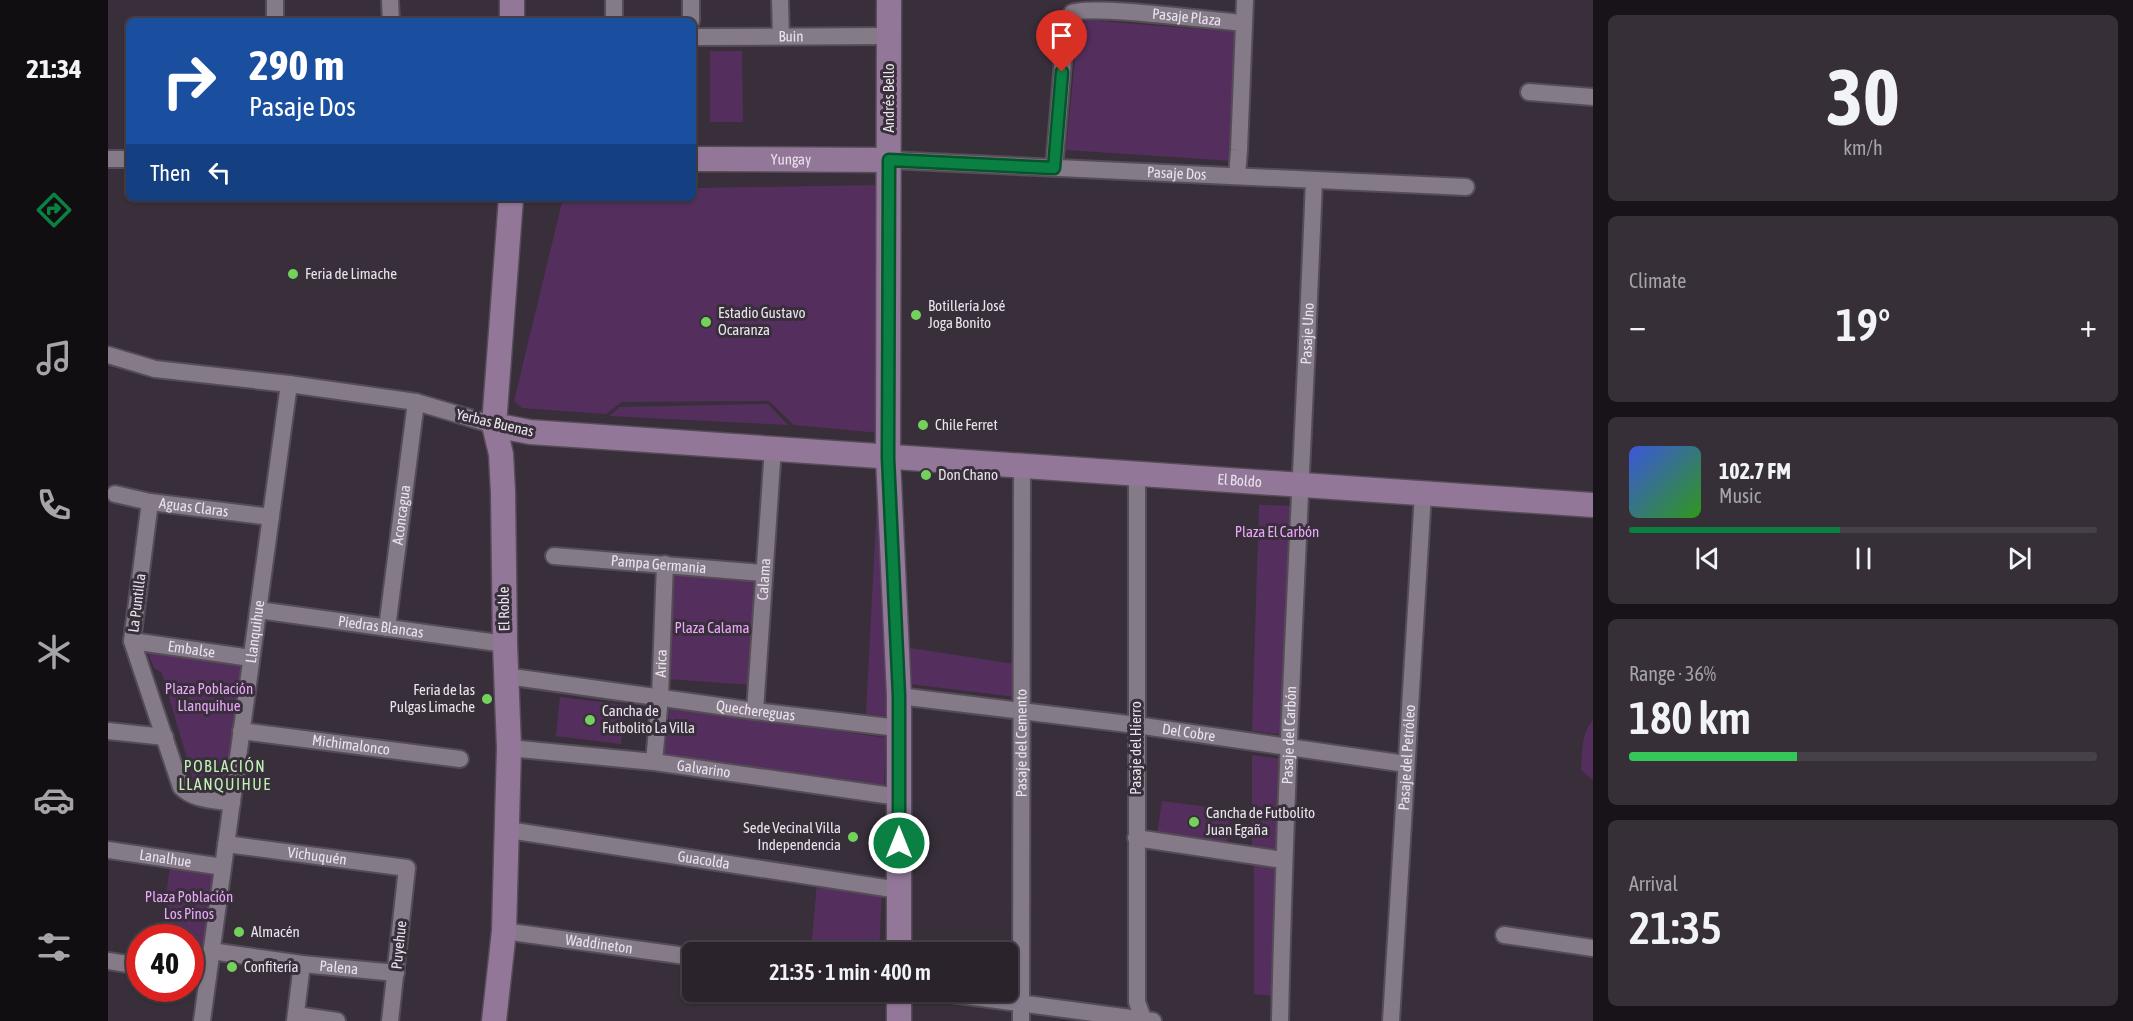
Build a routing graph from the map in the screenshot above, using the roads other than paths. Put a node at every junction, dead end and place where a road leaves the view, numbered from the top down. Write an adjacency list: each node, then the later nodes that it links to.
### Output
1 (275, 0): 9 (street)
2 (390, 0): 10 (street)
3 (512, 0): 11 (street)
4 (614, 0): 12 (street)
5 (691, 0): 13 (street)
6 (780, 0): 15 (street)
7 (889, 0): 16 (street, Andrés Bello)
8 (1245, 0): 14 (street)
9 (275, 18)
10 (391, 18)
11 (512, 18)
12 (614, 18)
13 (691, 18)
14 (1244, 23): 24 (street, Pasaje Plaza); 25 (street)
15 (780, 36): 16 (street, Buin); 17 (street, Buin)
16 (889, 36): 23 (street, Andrés Bello)
17 (696, 37)
18 (1528, 92): 19 (street)
19 (1593, 97)
20 (108, 159): 21 (street)
21 (126, 159)
22 (696, 159): 23 (street, Yungay)
23 (889, 160): 24 (street, Pasaje Dos); 34 (street, Andrés Bello)
24 (1054, 168): 25 (street, Pasaje Dos)
25 (1237, 176): 26 (street, Pasaje Dos)
26 (1314, 180): 27 (street, Pasaje Dos); 37 (street, Pasaje Uno)
27 (1466, 187)
28 (511, 201): 32 (street, El Roble)
29 (108, 355): 30 (street, Yerbas Buenas)
30 (289, 384): 31 (street, Yerbas Buenas); 42 (street, Llanquihue)
31 (416, 402): 32 (street, Yerbas Buenas); 47 (street, Aconcagua)
32 (494, 425): 33 (street, Yerbas Buenas); 49 (street, El Roble)
33 (773, 448): 34 (street, Yerbas Buenas); 45 (street, Calama)
34 (888, 458): 35 (street, El Boldo); 52 (street, Andrés Bello)
35 (1022, 467): 36 (street, El Boldo); 54 (street, Pasaje del Cemento)
36 (1137, 475): 37 (street, El Boldo); 56 (street, Pasaje del Hierro)
37 (1302, 486): 39 (street, El Boldo); 62 (street, Pasaje del Carbón)
38 (115, 494): 40 (street, Aguas Claras)
39 (1423, 494): 41 (street, El Boldo); 65 (street, Pasaje del Petróleo)
40 (150, 502): 42 (street, Aguas Claras); 48 (street, La Puntilla)
41 (1593, 505)
42 (271, 517): 46 (street, Llanquihue)
43 (554, 556): 44 (street, Pampa Germania)
44 (664, 564): 45 (street, Pampa Germania); 53 (street, Arica)
45 (763, 573): 55 (street, Calama)
46 (258, 610): 47 (street, Piedras Blancas); 50 (street, Llanquihue)
47 (387, 628): 49 (street, Piedras Blancas)
48 (132, 641): 50 (street, Embalse); 60 (street, La Puntilla)
49 (505, 644): 51 (street, El Roble)
50 (251, 658): 59 (street, Llanquihue)
51 (506, 676): 53 (street, Quechereguas); 61 (street, El Roble)
52 (899, 696): 54 (street, Del Cobre); 57 (street, Andrés Bello)
53 (660, 697): 55 (street, Quechereguas); 64 (street, Arica)
54 (1022, 710): 56 (street, Del Cobre); 90 (street, Pasaje del Cemento)
55 (755, 711): 57 (street, Quechereguas)
56 (1136, 725): 62 (street, Del Cobre); 69 (street, Pasaje del Hierro)
57 (898, 729): 66 (street, Andrés Bello)
58 (108, 731): 60 (street)
59 (241, 731): 63 (street, Michimalonco); 67 (street, Llanquihue)
60 (165, 737): 67 (street, La Puntilla)
61 (509, 748): 64 (street, Galvarino); 68 (street, El Roble)
62 (1288, 748): 65 (street, Del Cobre); 72 (street, Pasaje del Carbón)
63 (460, 759)
64 (654, 762): 66 (street, Galvarino)
65 (1406, 764): 99 (street, Pasaje del Petróleo)
66 (899, 797): 75 (street, Andrés Bello)
67 (232, 803): 70 (street, Llanquihue)
68 (508, 830): 75 (street, Guacolda); 76 (street, El Roble)
69 (1136, 838): 72 (street); 92 (street, Pasaje del Hierro)
70 (226, 844): 73 (street, Llanquihue); 74 (street, Vichuquén)
71 (108, 850): 73 (street, Lanalhue)
72 (1283, 860): 98 (street, Pasaje del Carbón)
73 (223, 867): 80 (street, Llanquihue)
74 (408, 868): 85 (street, Puyehue)
75 (899, 890): 78 (street, Andrés Bello)
76 (504, 931): 81 (street, Waddineton); 96 (street, El Roble)
77 (1504, 935): 79 (street)
78 (899, 942)
79 (1593, 948)
80 (211, 951): 84 (street, Palena); 87 (street, Llanquihue)
81 (682, 955)
82 (108, 961): 83 (street)
83 (126, 964)
84 (302, 964): 85 (street, Palena); 91 (street)
85 (396, 973): 95 (street, Puyehue)
86 (204, 975): 87 (street)
87 (208, 976): 93 (street, Llanquihue)
88 (899, 1002): 97 (street)
89 (977, 1002): 90 (street)
90 (1021, 1013): 92 (street)
91 (296, 1018): 94 (street)
92 (1147, 1020)
93 (202, 1021)
94 (337, 1021)
95 (390, 1021)
96 (494, 1021)
97 (899, 1021)
98 (1280, 1021)
99 (1391, 1021)

